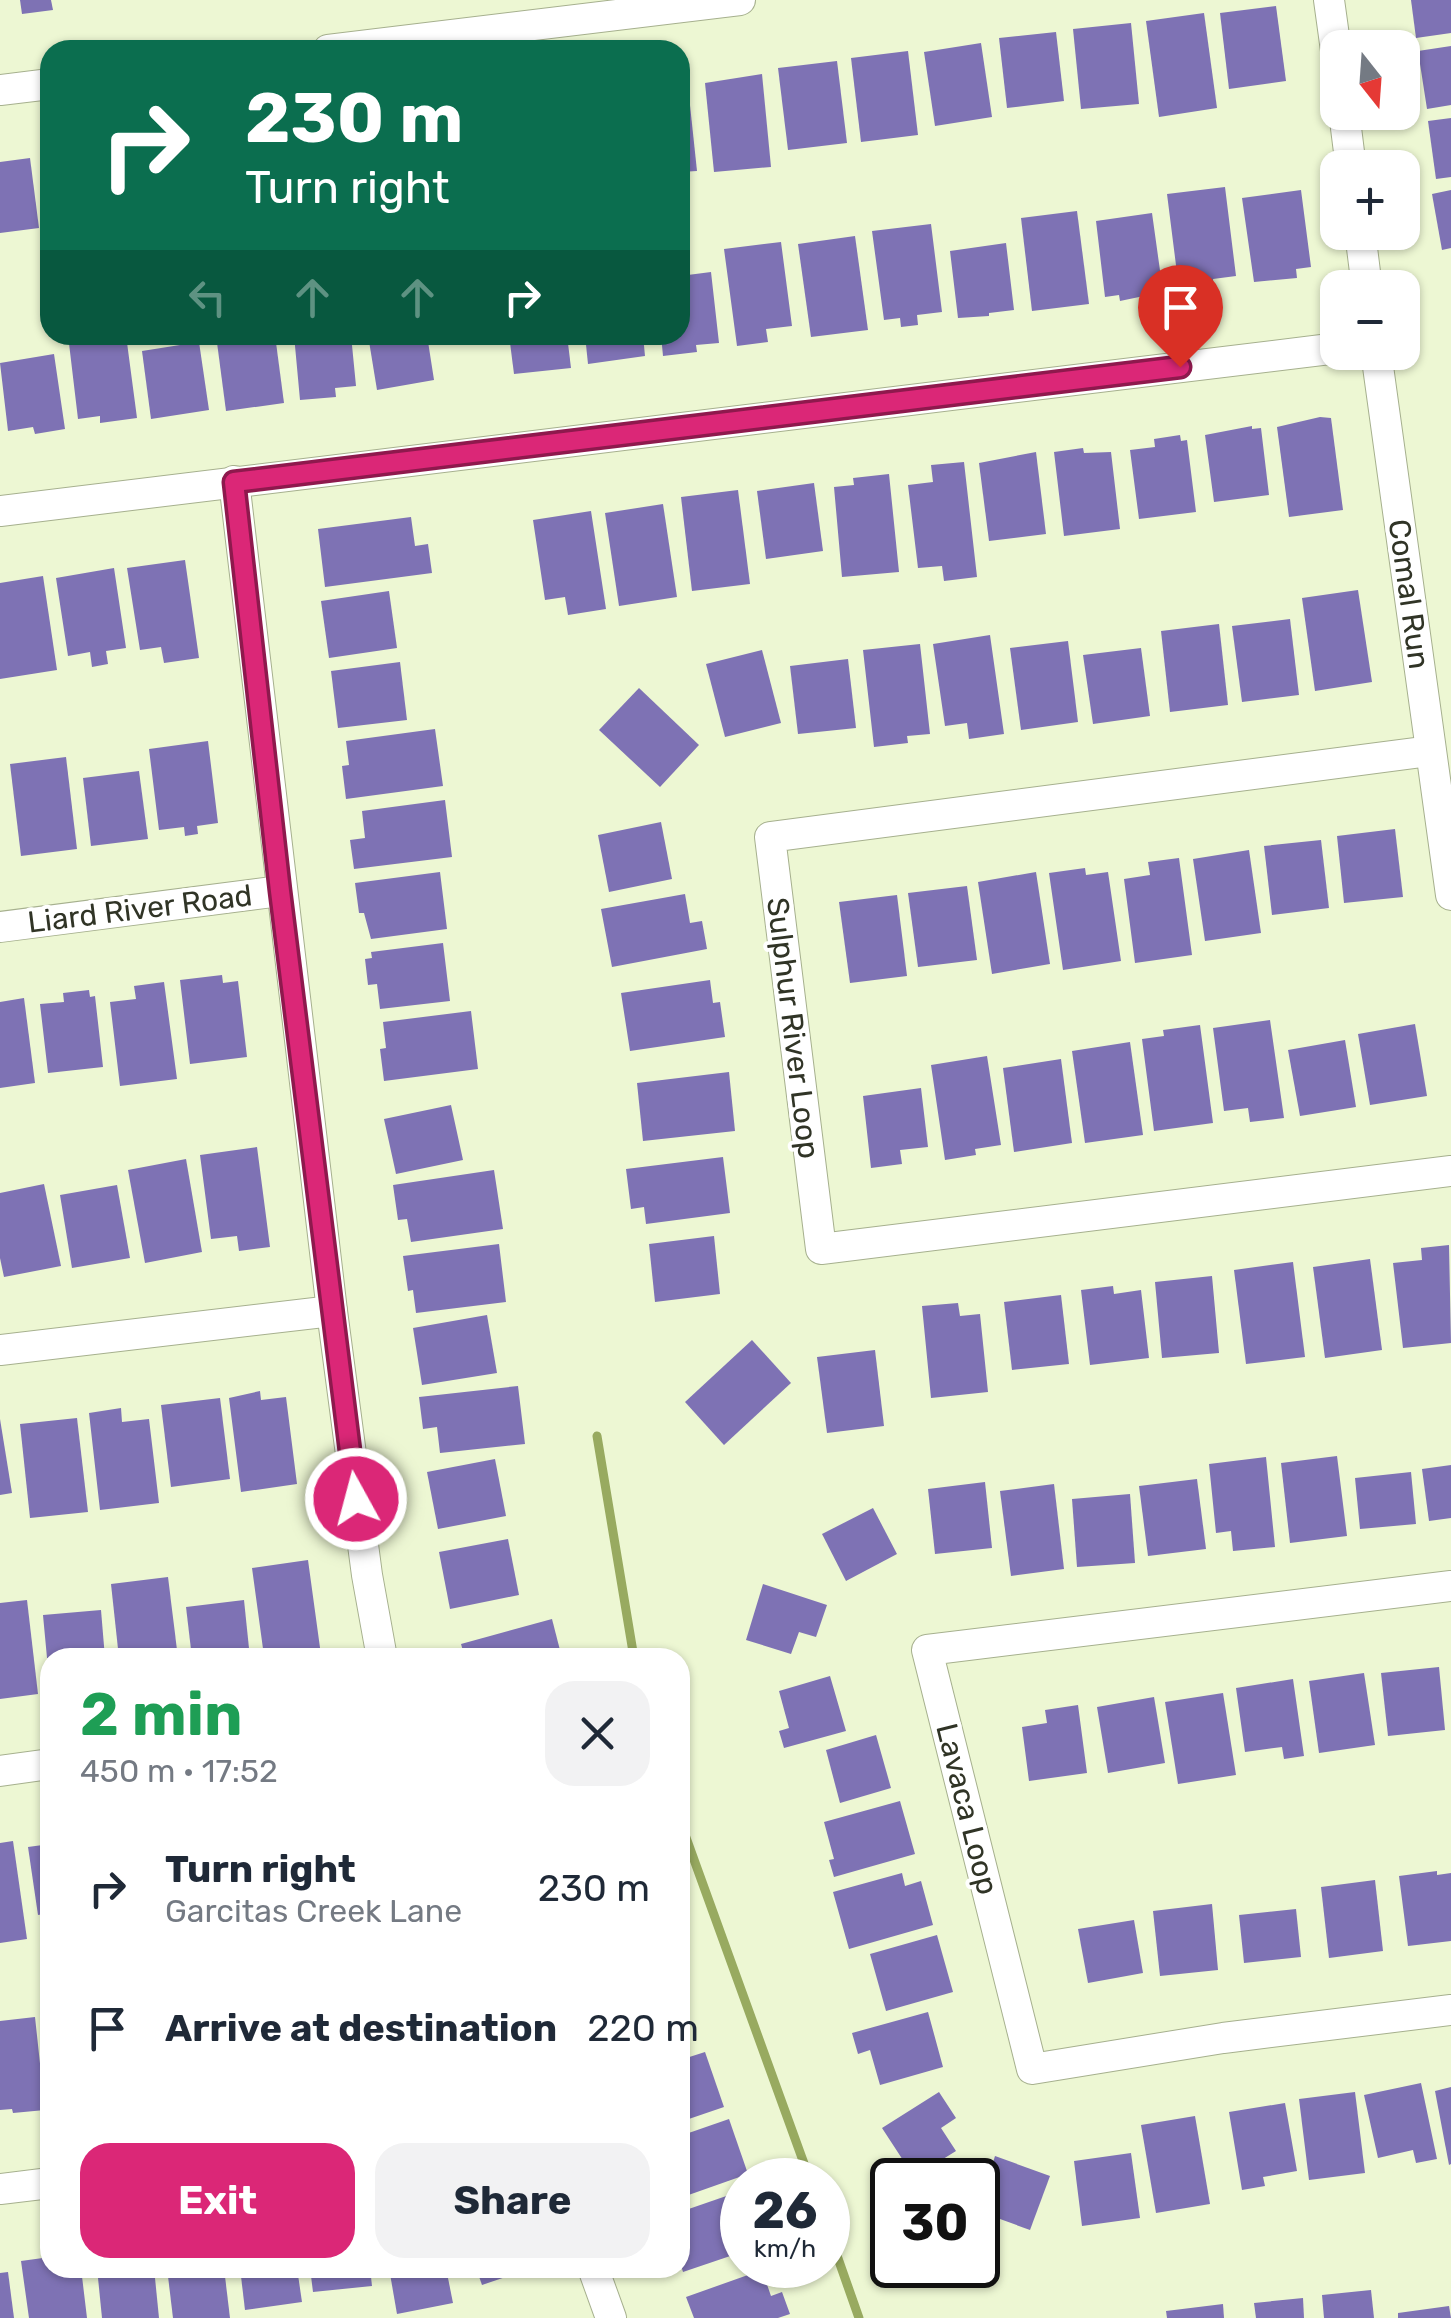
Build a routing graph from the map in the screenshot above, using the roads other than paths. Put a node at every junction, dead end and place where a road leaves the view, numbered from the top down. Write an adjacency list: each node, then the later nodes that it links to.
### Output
1 (740, 0): 4 (street)
2 (1329, 0): 3 (street)
3 (1333, 30)
4 (410, 40)
5 (40, 85): 6 (street)
6 (0, 90)
7 (1320, 350): 9 (street)
8 (1378, 370): 11 (street, Comal Run)
9 (234, 482): 10 (street); 12 (street)
10 (0, 511)
11 (1430, 750): 13 (street, Comal Run); 15 (street, Sulphur River Loop)
12 (280, 891): 14 (street, Liard River Road); 16 (street)
13 (1451, 896)
14 (0, 928)
15 (1451, 1171)
16 (332, 1310): 17 (street); 19 (street)
17 (0, 1350)
18 (1451, 1586): 22 (street, Lavaca Loop)
19 (380, 1648)
20 (40, 1765): 21 (street)
21 (0, 1770)
22 (1451, 2010)
23 (40, 2184): 24 (street)
24 (0, 2189)
25 (597, 2278): 26 (street)
26 (611, 2318)

